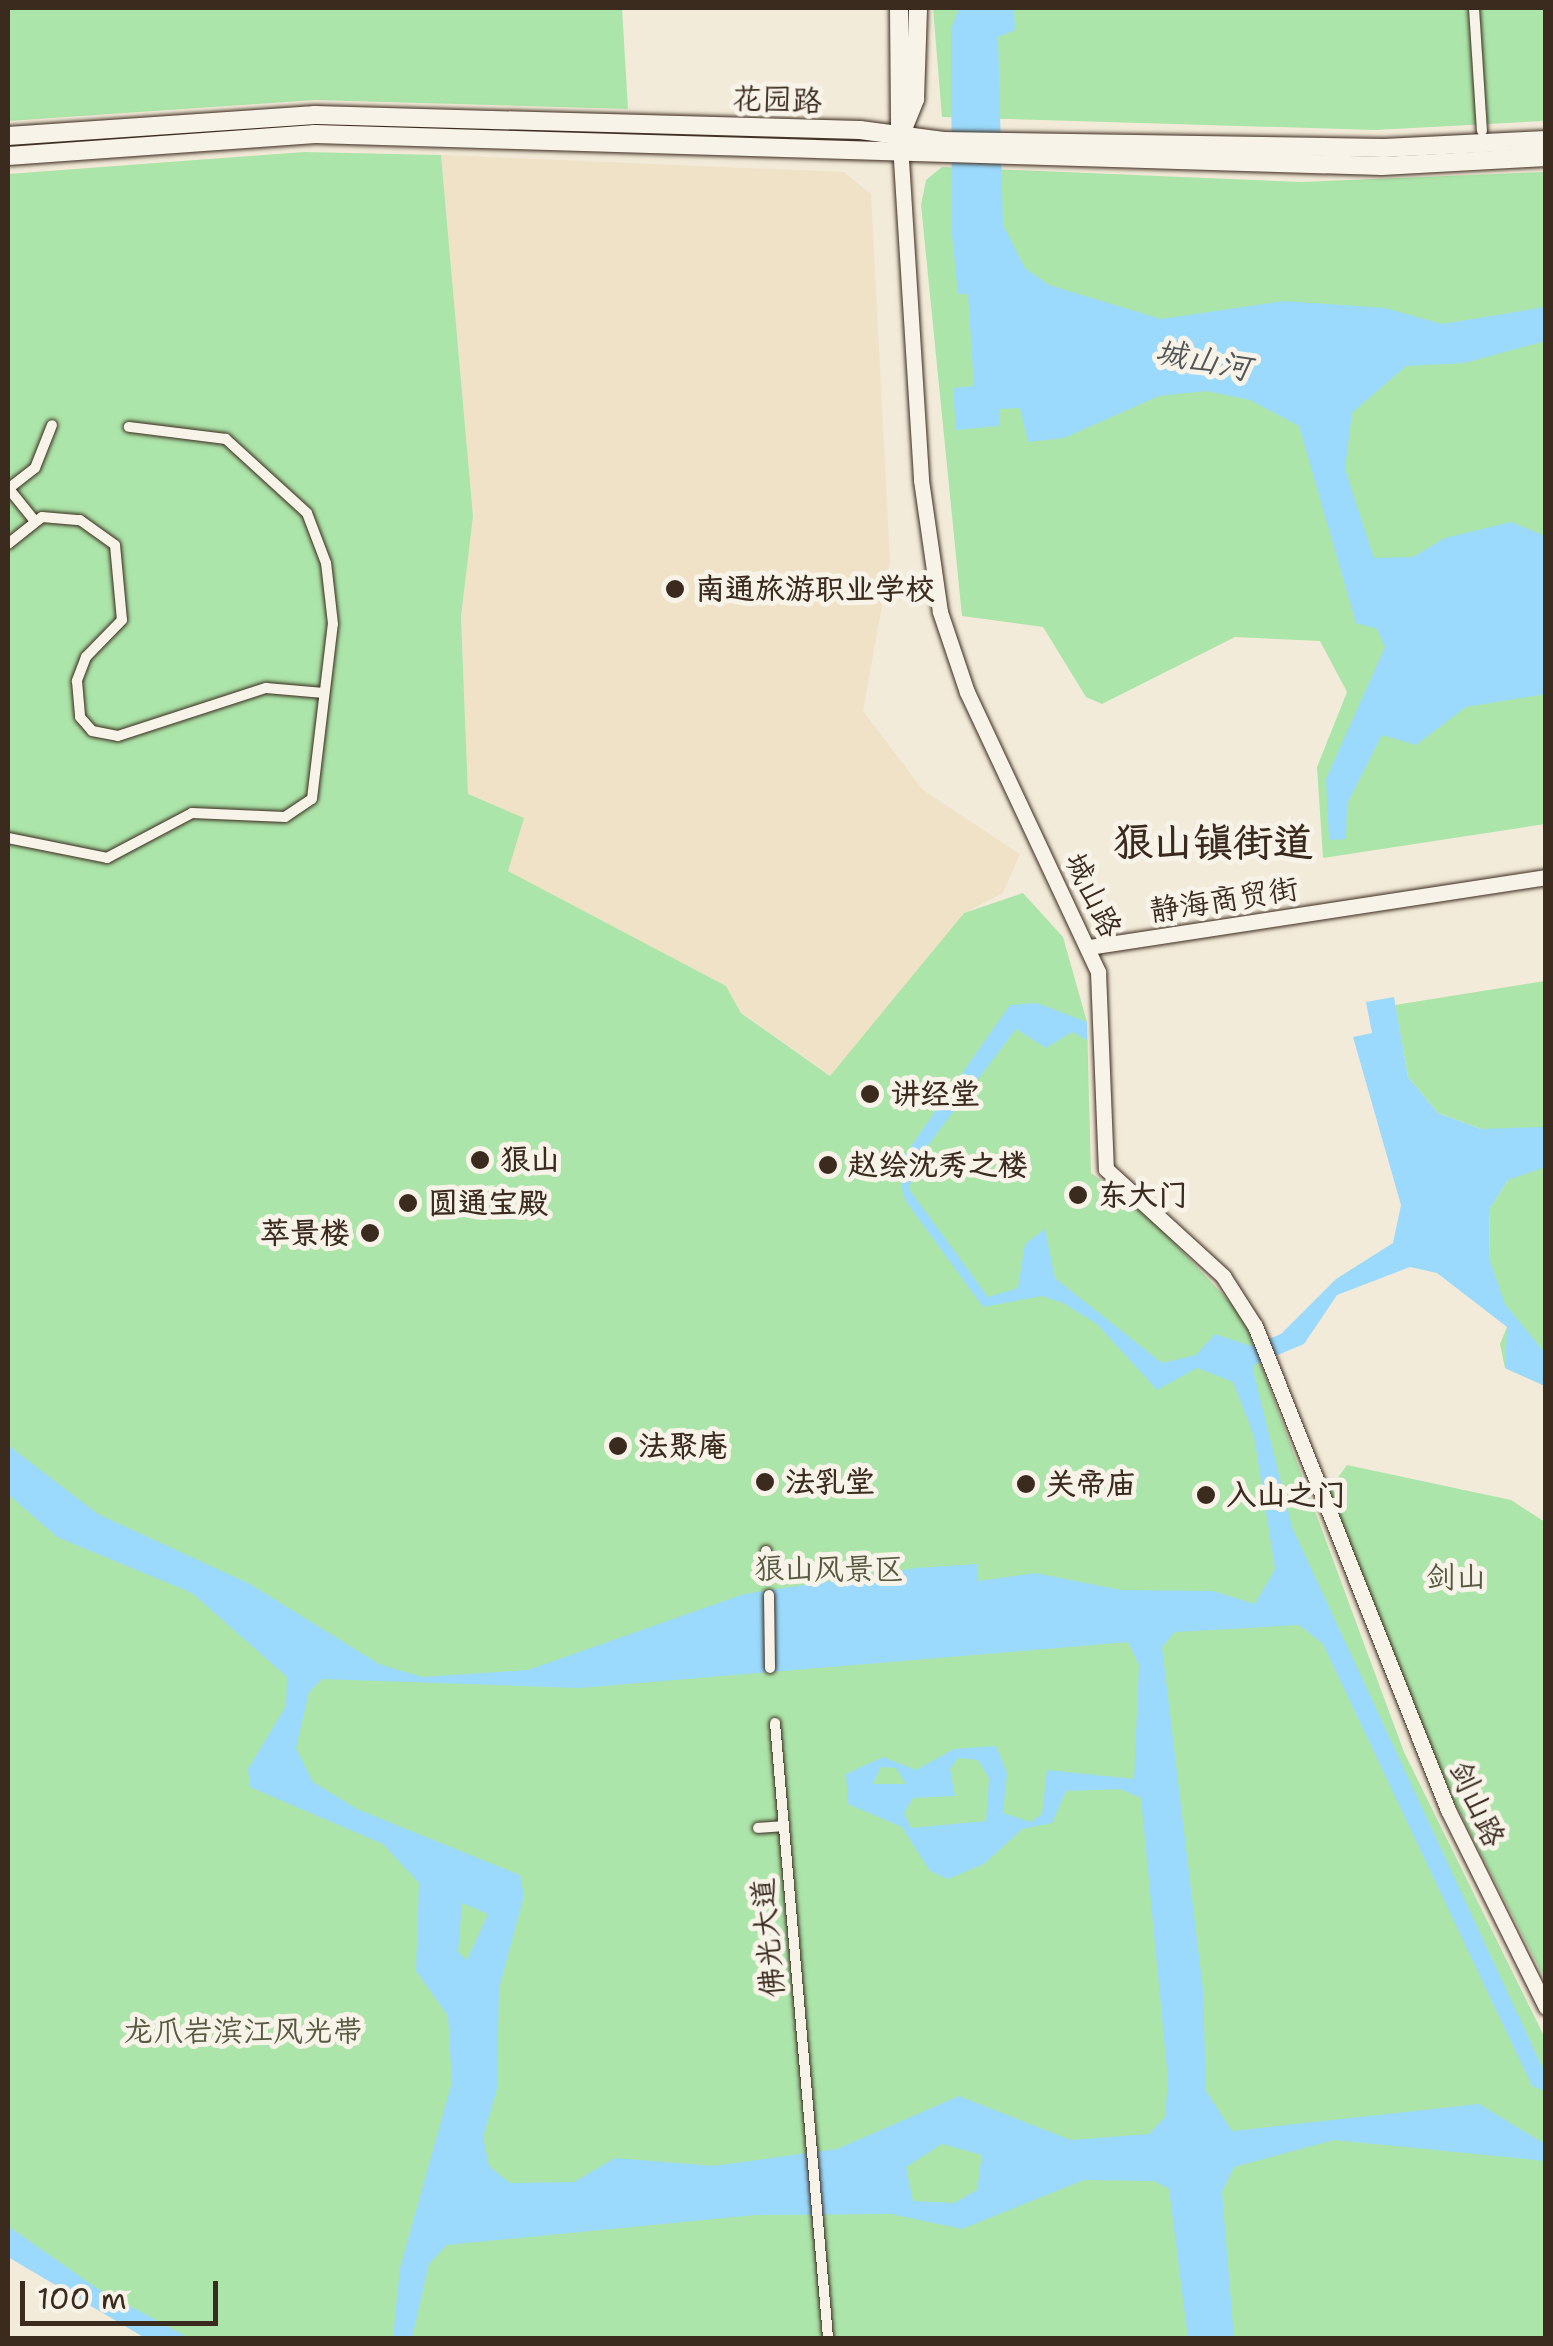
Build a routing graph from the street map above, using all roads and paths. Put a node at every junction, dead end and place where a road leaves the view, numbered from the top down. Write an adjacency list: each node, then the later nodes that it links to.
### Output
1 (899, 8): 5 (main road, 城山路)
2 (918, 8): 5 (main road, 城山路)
3 (1474, 8): 4 (street)
4 (1482, 131)
5 (901, 134): 6 (main road, 花园路); 8 (main road, 花园路); 10 (street, 城山路)
6 (8, 136)
7 (1546, 140): 9 (main road, 花园路)
8 (943, 148): 9 (main road, 花园路); 10 (main road, 花园路)
9 (999, 149): 12 (main road, 花园路)
10 (899, 154): 11 (main road, 花园路); 21 (street, 城山路)
11 (8, 156)
12 (1546, 158)
13 (52, 425): 15 (street)
14 (129, 427): 18 (street)
15 (8, 489): 16 (street)
16 (33, 519): 17 (street); 18 (street)
17 (8, 544)
18 (324, 693): 19 (street)
19 (8, 838)
20 (1546, 877): 21 (street, 静海商贸街)
21 (1089, 946): 25 (street, 城山路)
22 (766, 1551): 23 (street)
23 (767, 1574)
24 (769, 1595): 26 (street)
25 (1369, 1620): 30 (street, 剑山路)
26 (770, 1668)
27 (774, 1723): 28 (street, 佛光大道)
28 (784, 1826): 29 (street); 31 (street, 佛光大道)
29 (758, 1828)
30 (1546, 2007)
31 (828, 2338)

